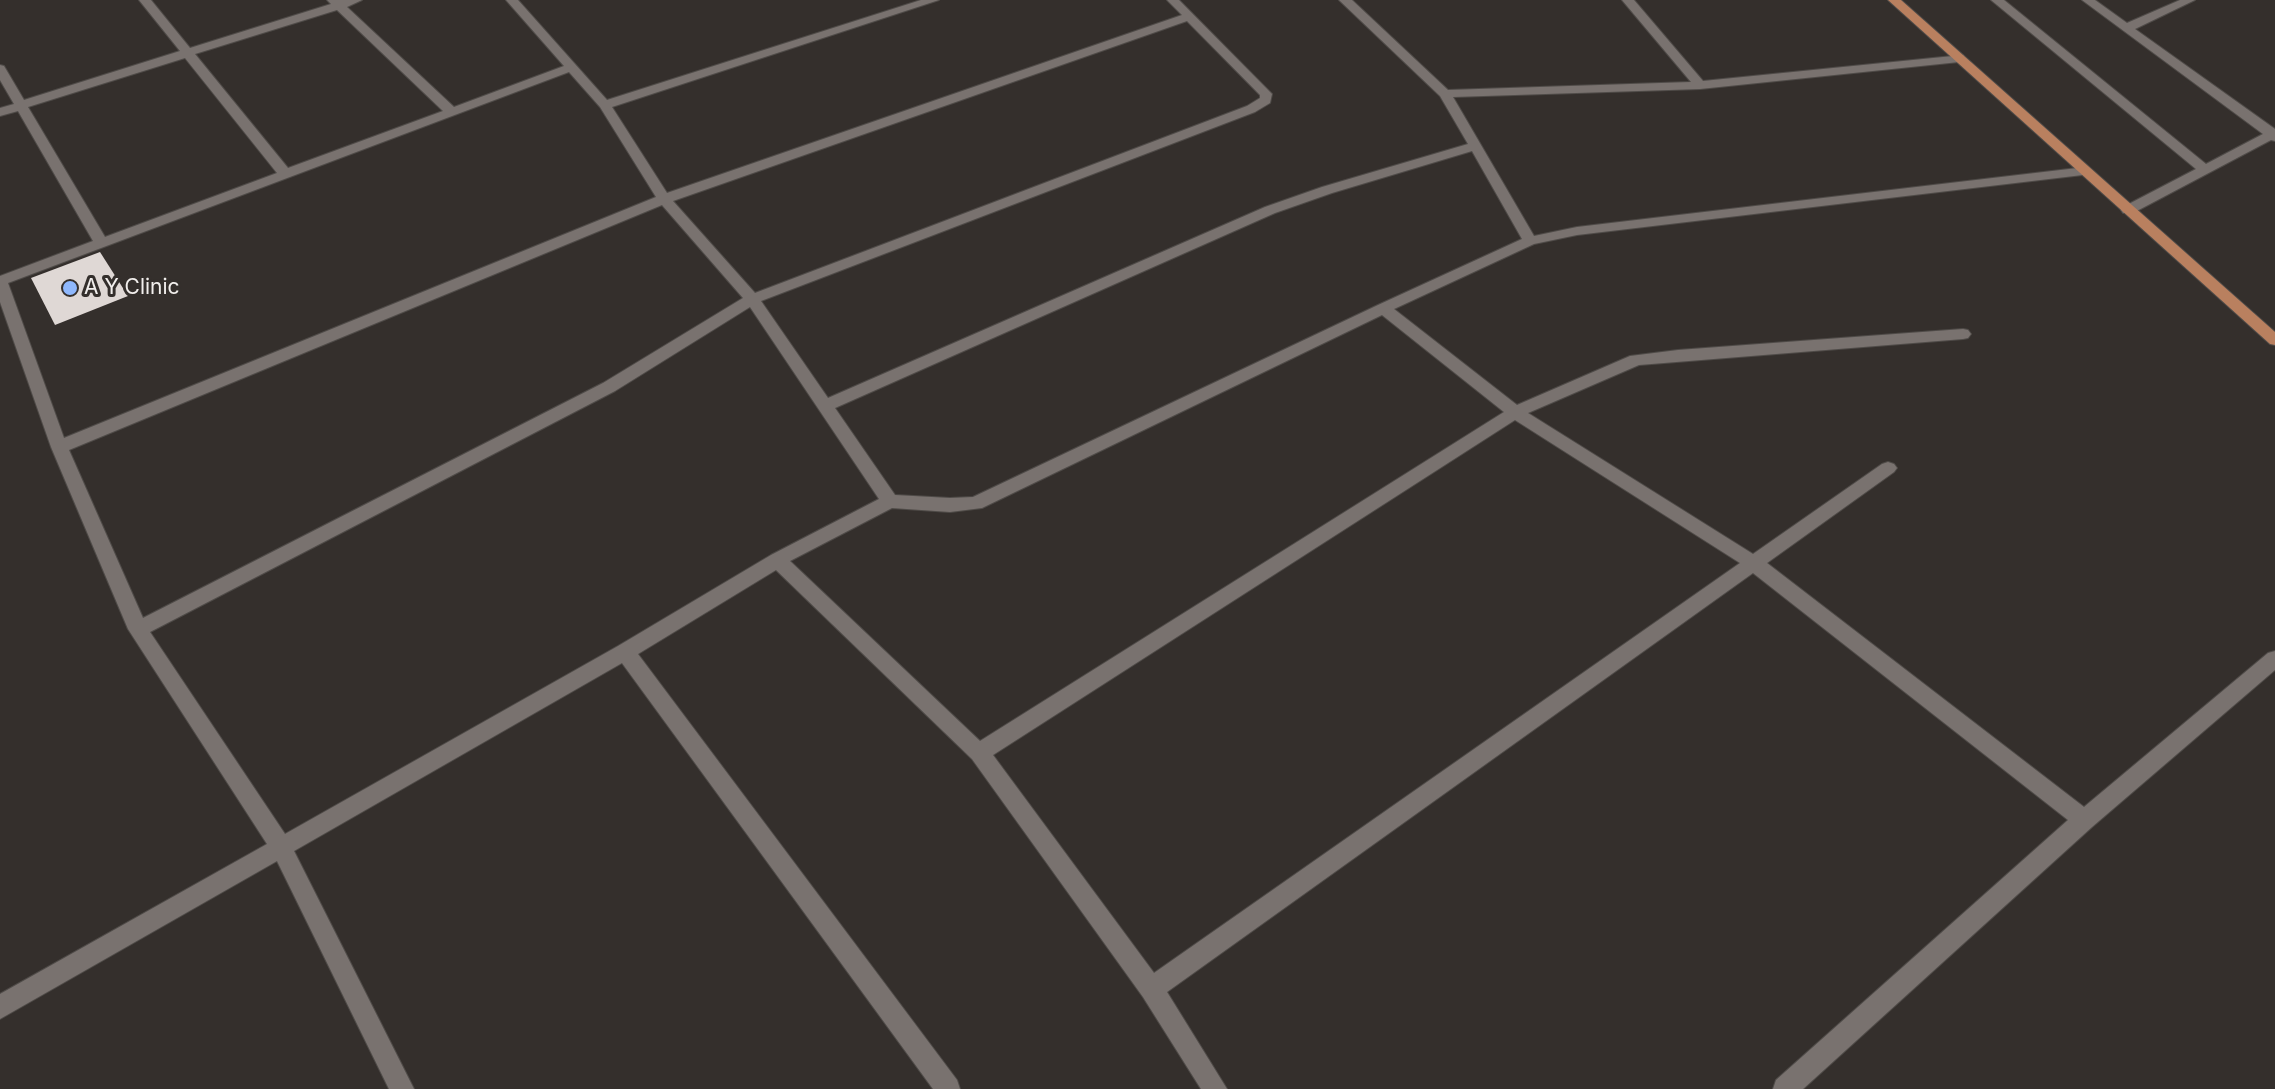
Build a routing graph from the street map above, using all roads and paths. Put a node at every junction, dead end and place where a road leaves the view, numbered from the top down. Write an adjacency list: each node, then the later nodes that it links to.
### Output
1 (145, 0): 15 (street)
2 (356, 0): 12 (street)
3 (512, 0): 17 (street)
4 (933, 0): 22 (street)
5 (1173, 0): 13 (street)
6 (1345, 0): 20 (street)
7 (1628, 0): 19 (street)
8 (1894, 0): 16 (main road)
9 (1996, 0): 27 (street)
10 (2088, 0): 14 (street)
11 (2189, 0): 14 (street)
12 (335, 2): 15 (street); 24 (street)
13 (1191, 16): 30 (street); 35 (street)
14 (2126, 28): 25 (street)
15 (187, 54): 21 (street); 29 (street)
16 (1959, 58): 19 (street); 28 (main road)
17 (572, 67): 22 (street); 24 (street)
18 (0, 69): 21 (street)
19 (1700, 85): 20 (street)
20 (1445, 94): 26 (street)
21 (22, 105): 23 (street); 33 (street)
22 (605, 105): 30 (street)
23 (0, 112)
24 (452, 112): 29 (street)
25 (2274, 135): 27 (street)
26 (1476, 146): 32 (street); 39 (street)
27 (2205, 170): 31 (street)
28 (2086, 171): 31 (main road); 32 (street)
29 (285, 174): 33 (street)
30 (664, 199): 35 (street); 41 (street)
31 (2128, 210): 38 (main road)
32 (1530, 241): 36 (street)
33 (101, 243): 34 (street)
34 (0, 281): 41 (street)
35 (752, 299): 39 (street); 46 (street)
36 (1383, 308): 40 (street); 43 (street)
37 (1963, 334): 40 (street)
38 (2275, 340)
39 (826, 406): 43 (street)
40 (1515, 412): 45 (street); 49 (street)
41 (59, 447): 46 (street)
42 (1888, 468): 45 (street)
43 (890, 501): 44 (street)
44 (777, 560): 47 (street); 49 (street)
45 (1755, 564): 50 (street); 52 (street)
46 (138, 629): 51 (street)
47 (625, 652): 51 (street); 55 (street)
48 (2275, 659): 50 (street)
49 (979, 753): 52 (street)
50 (2084, 820): 57 (street)
51 (281, 847): 53 (street); 54 (street)
52 (1151, 989): 56 (street)
53 (0, 1007)
54 (402, 1089)
55 (948, 1089)
56 (1215, 1089)
57 (1785, 1089)

